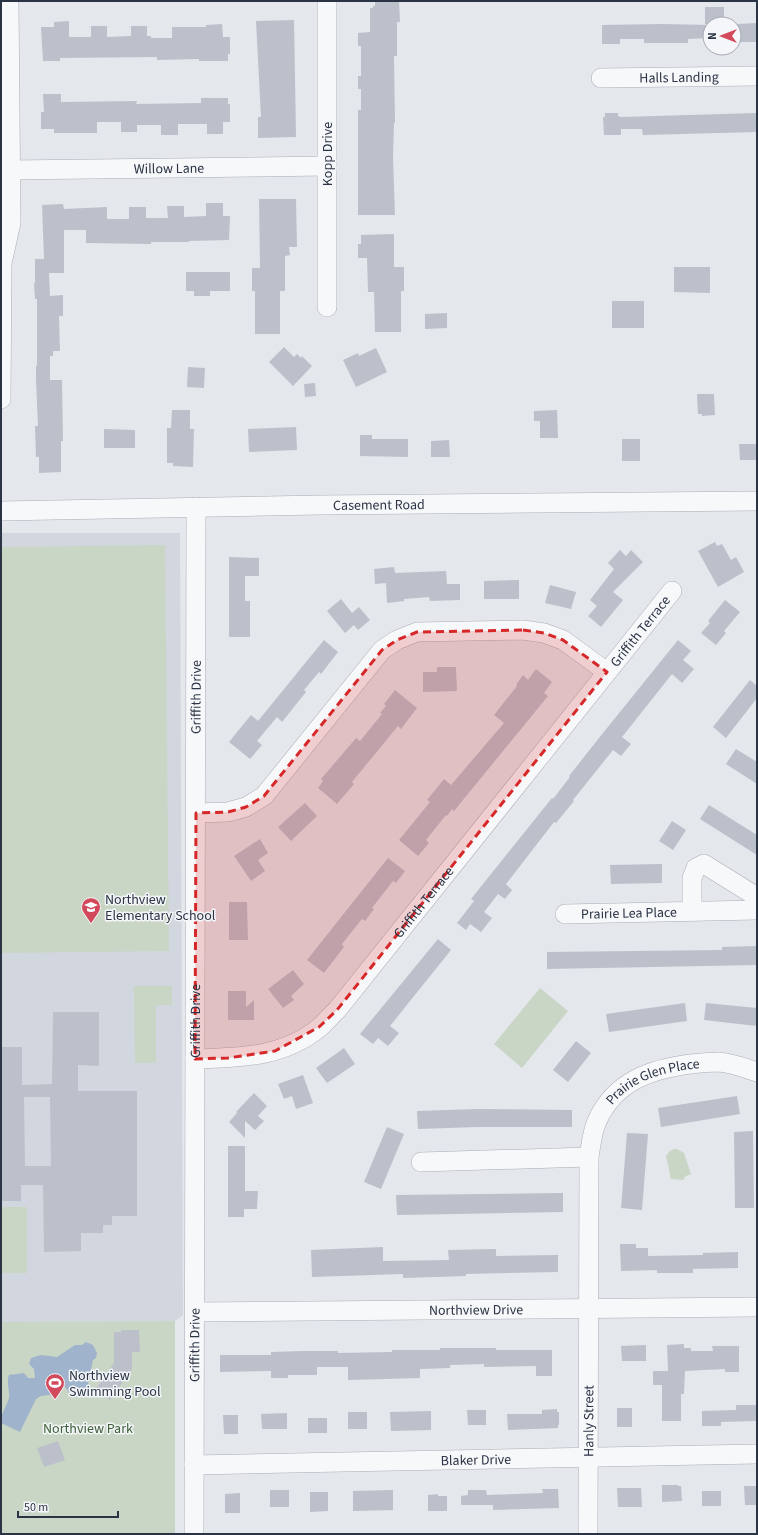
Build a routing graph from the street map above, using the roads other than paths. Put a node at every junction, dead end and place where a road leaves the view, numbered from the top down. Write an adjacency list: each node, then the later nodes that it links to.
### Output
1 (9, 1): 6 (street)
2 (328, 1): 5 (street, Kopp Drive)
3 (757, 76): 4 (street, Halls Landing)
4 (601, 78)
5 (327, 166): 6 (street, Willow Lane); 7 (street, Kopp Drive)
6 (11, 170): 8 (street)
7 (327, 307)
8 (1, 399)
9 (757, 501): 10 (street, Casement Road)
10 (196, 507): 11 (street, Casement Road); 14 (street, Griffith Drive)
11 (1, 511)
12 (672, 591): 13 (street, Griffith Terrace)
13 (607, 672): 14 (street, Griffith Terrace); 19 (street, Griffith Terrace)
14 (196, 812): 19 (street, Griffith Drive)
15 (757, 897): 17 (street, Prairie Lea Place)
16 (757, 910): 17 (street, Prairie Lea Place)
17 (692, 911): 18 (street, Prairie Lea Place)
18 (565, 914)
19 (195, 1059): 25 (street, Griffith Drive)
20 (757, 1072): 21 (street, Prairie Glen Place)
21 (589, 1157): 22 (street); 24 (street, Prairie Glen Place)
22 (421, 1162)
23 (757, 1307): 24 (street, Northview Drive)
24 (588, 1308): 25 (street, Northview Drive); 27 (street, Hanly Street)
25 (195, 1312): 28 (street, Griffith Drive)
26 (757, 1454): 27 (street, Blaker Drive)
27 (587, 1457): 28 (street, Blaker Drive); 30 (street, Hanly Street)
28 (194, 1465): 29 (street, Griffith Drive)
29 (194, 1534)
30 (588, 1534)

